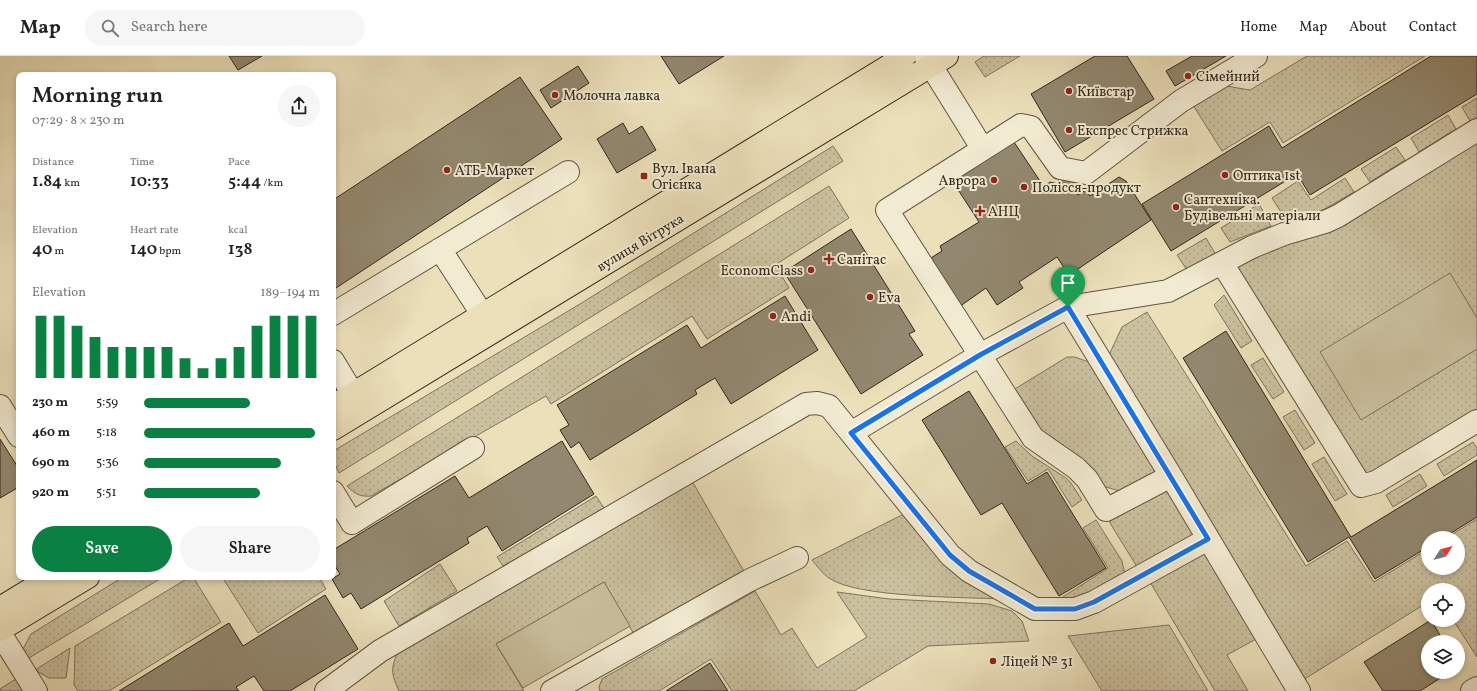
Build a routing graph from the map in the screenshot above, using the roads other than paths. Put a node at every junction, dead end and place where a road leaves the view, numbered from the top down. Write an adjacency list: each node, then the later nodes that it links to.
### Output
1 (905, 56): 11 (main road, вулиця Вітрука)
2 (1256, 56): 5 (street)
3 (935, 59): 5 (street); 18 (main road, вулиця Вітрука)
4 (1477, 130): 8 (street)
5 (982, 148): 12 (street)
6 (568, 172): 7 (street)
7 (440, 249): 10 (street); 11 (street)
8 (1222, 263): 9 (street); 17 (street)
9 (1068, 307): 12 (street); 22 (street)
10 (336, 312)
11 (482, 314): 14 (main road, вулиця Вітрука)
12 (980, 355): 20 (street); 22 (street)
13 (336, 366): 14 (street)
14 (353, 394): 15 (main road, вулиця Вітрука)
15 (336, 404)
16 (0, 406): 19 (street)
17 (1477, 421)
18 (336, 427)
19 (16, 431)
20 (851, 433): 24 (street); 32 (street)
21 (473, 448): 23 (street)
22 (1172, 476): 24 (street)
23 (336, 497)
24 (1208, 539): 34 (street)
25 (797, 558): 33 (street)
26 (46, 580): 28 (main road)
27 (83, 580): 29 (main road)
28 (0, 608)
29 (0, 632): 31 (street)
30 (1477, 688): 35 (street)
31 (36, 691)
32 (326, 691)
33 (552, 691)
34 (1298, 691)
35 (1472, 691)

